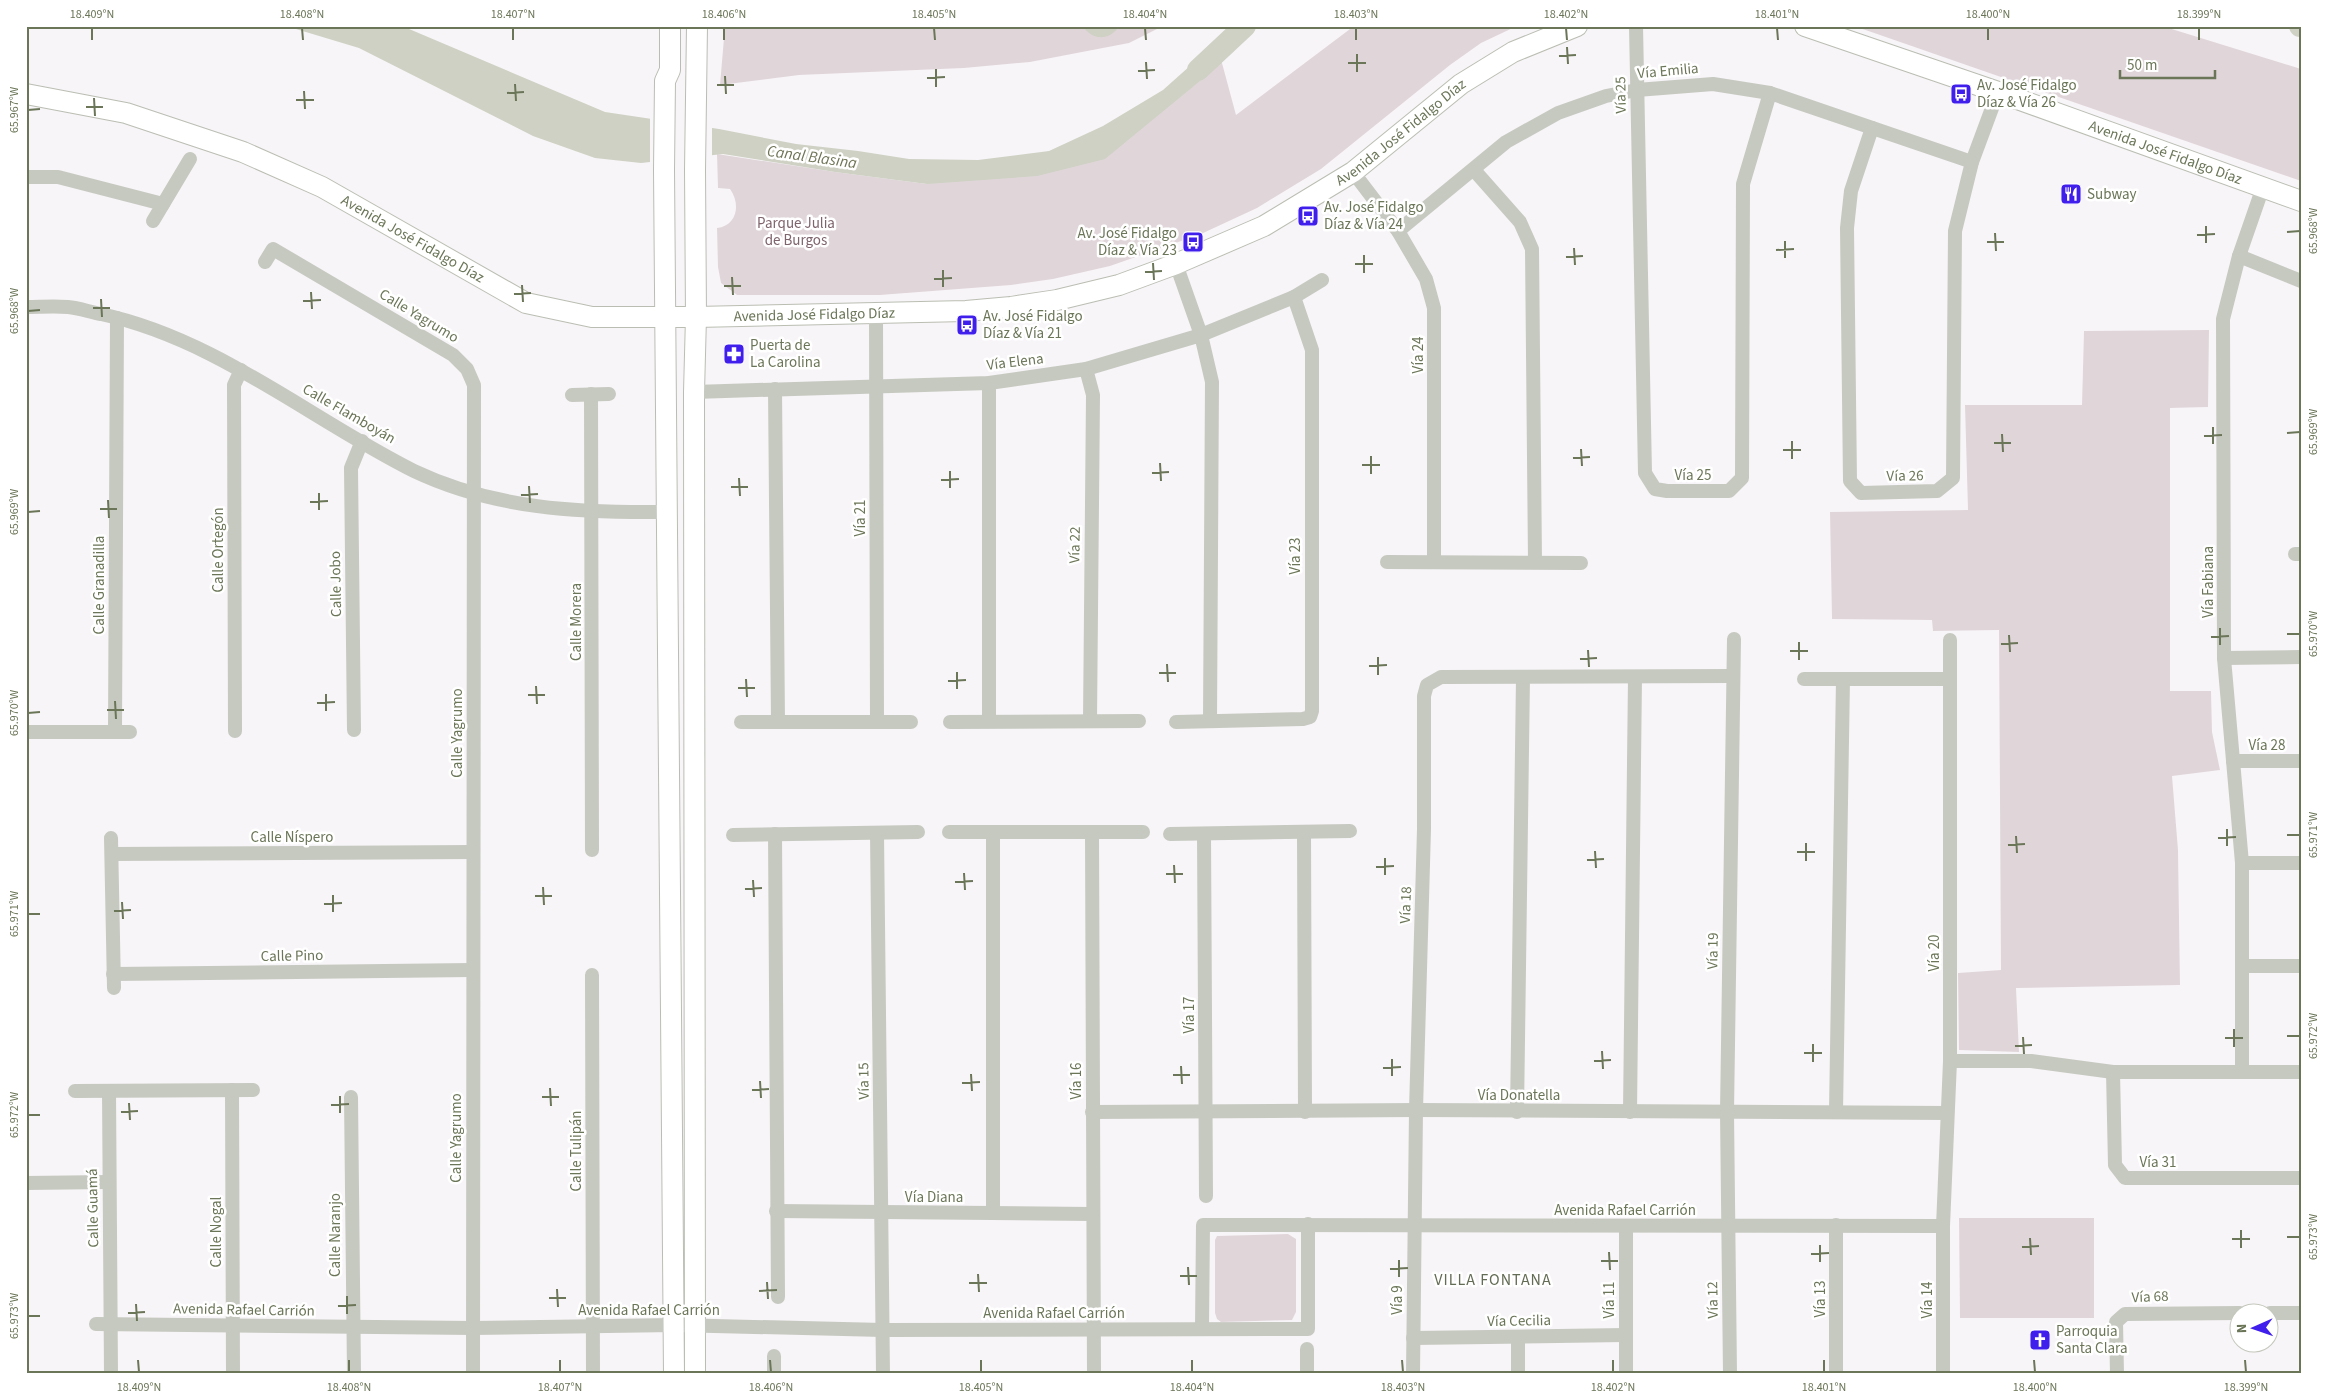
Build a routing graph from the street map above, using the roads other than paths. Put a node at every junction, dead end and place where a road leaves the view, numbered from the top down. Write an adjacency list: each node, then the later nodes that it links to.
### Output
1 (655, 26): 8 (main road)
2 (670, 26): 8 (main road)
3 (697, 26): 13 (main road)
4 (710, 26): 13 (main road)
5 (1577, 26): 18 (main road, Avenida José Fidalgo Díaz)
6 (1636, 26): 9 (street, Vía 25)
7 (1805, 26): 10 (main road, Avenida José Fidalgo Díaz)
8 (665, 88): 33 (main road)
9 (1637, 90): 11 (street, Vía Emilia); 11 (street, Vía 25); 17 (street, Vía Emilia)
10 (1998, 92): 16 (street, Vía 26); 20 (main road, Avenida José Fidalgo Díaz)
11 (1770, 93): 14 (street, Vía Emilia)
12 (26, 94): 33 (main road, Avenida José Fidalgo Díaz)
13 (700, 96): 34 (main road)
14 (1872, 128): 16 (street, Vía Emilia); 16 (street, Vía 26)
15 (190, 159): 22 (street)
16 (1972, 162)
17 (1474, 170): 24 (street, Vía Emilia); 52 (street)
18 (1353, 172): 24 (street, Vía 24); 27 (main road, Avenida José Fidalgo Díaz)
19 (26, 177): 22 (street)
20 (2263, 187): 21 (main road, Avenida José Fidalgo Díaz); 25 (street, Vía Fabiana)
21 (2301, 201)
22 (164, 204): 23 (street)
23 (153, 221)
24 (1398, 231): 51 (street, Vía 24)
25 (2239, 256): 29 (street); 57 (street, Vía Fabiana)
26 (265, 262): 47 (street, Calle Yagrumo)
27 (1176, 264): 32 (main road, Avenida José Fidalgo Díaz); 36 (street)
28 (1322, 280): 30 (street, Vía Elena)
29 (2301, 281)
30 (1294, 297): 36 (street, Vía Elena); 66 (street, Vía 23)
31 (26, 307): 35 (street, Calle Flamboyán)
32 (876, 314): 34 (main road, Avenida José Fidalgo Díaz); 40 (street, Vía 21)
33 (666, 317): 34 (main road, Avenida José Fidalgo Díaz); 48 (main road)
34 (696, 317): 42 (main road)
35 (117, 318): 38 (street, Calle Flamboyán); 77 (street, Calle Granadilla)
36 (1201, 335): 37 (street, Vía Elena); 66 (street)
37 (1086, 369): 39 (street, Vía Elena); 72 (street, Vía 22)
38 (241, 370): 46 (street, Calle Flamboyán); 75 (street, Calle Ortegón)
39 (988, 383): 40 (street, Vía Elena); 64 (street)
40 (876, 387): 41 (street, Vía Elena); 69 (street, Vía 21)
41 (776, 389): 42 (street, Vía Elena); 68 (street)
42 (694, 392): 143 (main road)
43 (591, 394): 44 (street); 45 (street); 49 (street, Calle Morera)
44 (609, 394)
45 (572, 395)
46 (362, 441): 47 (street, Calle Flamboyán); 74 (street, Calle Jobo)
47 (474, 494): 49 (street, Calle Flamboyán); 95 (street, Calle Yagrumo)
48 (666, 512): 49 (street, Calle Flamboyán); 140 (main road)
49 (592, 513): 94 (street, Calle Morera)
50 (1387, 562): 51 (street)
51 (1434, 562): 52 (street)
52 (1535, 562): 53 (street)
53 (1581, 563)
54 (1734, 639): 59 (street, Vía 19)
55 (1950, 640): 63 (street, Vía 20)
56 (2301, 657): 57 (street)
57 (2224, 658): 79 (street, Vía Fabiana)
58 (1635, 676): 59 (street); 60 (street, Vía 18); 117 (street)
59 (1734, 676): 118 (street, Vía 19)
60 (1523, 677): 112 (street, Vía 18); 116 (street)
61 (1804, 679): 62 (street)
62 (1843, 679): 63 (street); 119 (street)
63 (1950, 679): 103 (street, Vía 20)
64 (989, 721): 71 (street); 72 (street)
65 (1139, 721): 72 (street)
66 (1210, 721): 73 (street, Vía 23)
67 (741, 722): 68 (street)
68 (778, 722): 69 (street)
69 (877, 722): 70 (street)
70 (911, 722)
71 (950, 722)
72 (1090, 722)
73 (1176, 722)
74 (354, 730)
75 (235, 731)
76 (26, 732): 77 (street)
77 (115, 732): 78 (street)
78 (130, 732)
79 (2233, 761): 80 (street, Vía 28); 97 (street, Vía Fabiana)
80 (2301, 761)
81 (1350, 831): 87 (street)
82 (918, 832): 88 (street)
83 (949, 832): 84 (street)
84 (993, 832): 85 (street); 127 (street)
85 (1092, 832): 86 (street); 113 (street, Vía 16)
86 (1143, 832)
87 (1304, 832): 91 (street); 115 (street)
88 (877, 833): 89 (street); 126 (street, Vía 15)
89 (775, 834): 92 (street); 125 (street)
90 (1170, 834): 91 (street)
91 (1204, 834): 114 (street, Vía 17)
92 (733, 835)
93 (111, 838): 96 (street)
94 (592, 850)
95 (473, 852): 96 (street, Calle Níspero); 101 (street, Calle Yagrumo)
96 (112, 854): 101 (street, Calle Pino)
97 (2242, 863): 98 (street); 99 (street, Vía Fabiana)
98 (2301, 863)
99 (2242, 966): 100 (street); 105 (street, Vía Fabiana)
100 (2301, 966)
101 (472, 970): 145 (street, Calle Yagrumo)
102 (592, 975): 142 (street, Calle Tulipán)
103 (1950, 1061): 104 (street); 120 (street, Vía 20)
104 (2113, 1072): 105 (street); 121 (street, Vía 31)
105 (2242, 1072): 106 (street)
106 (2301, 1072)
107 (232, 1090): 108 (street); 109 (street); 141 (street, Calle Nogal)
108 (253, 1090)
109 (109, 1091): 110 (street); 122 (street, Calle Guamá)
110 (74, 1092)
111 (351, 1097): 144 (street, Calle Naranjo)
112 (1416, 1110): 115 (street, Vía Donatella); 116 (street, Vía Donatella); 132 (street, Vía 18)
113 (1092, 1112): 114 (street, Vía Donatella); 128 (street, Vía 16)
114 (1205, 1112): 115 (street, Vía Donatella); 124 (street, Vía 17)
115 (1305, 1112)
116 (1517, 1112): 117 (street, Vía Donatella)
117 (1630, 1112): 118 (street, Vía Donatella)
118 (1727, 1112): 119 (street, Vía Donatella); 130 (street, Vía 19)
119 (1836, 1112): 120 (street, Vía Donatella)
120 (1947, 1113): 133 (street, Vía 20)
121 (2301, 1178)
122 (109, 1182): 123 (street); 139 (street, Calle Guamá)
123 (26, 1183)
124 (1206, 1196)
125 (776, 1211): 126 (street, Vía Diana); 135 (street)
126 (881, 1213): 127 (street, Vía Diana); 148 (street, Vía 15)
127 (993, 1213): 128 (street, Vía Diana)
128 (1092, 1214): 146 (street, Vía 16)
129 (1308, 1224): 132 (street, Avenida Rafael Carrión); 147 (street, Avenida Rafael Carrión); 147 (street, Avenida Rafael Carrión)
130 (1728, 1225): 131 (street, Avenida Rafael Carrión); 134 (street, Avenida Rafael Carrión); 168 (street, Vía 12)
131 (1836, 1225): 133 (street, Avenida Rafael Carrión); 169 (street, Vía 13)
132 (1414, 1226): 134 (street, Avenida Rafael Carrión); 150 (street, Vía 9)
133 (1943, 1226): 170 (street, Vía 14)
134 (1626, 1227): 149 (street, Vía 11)
135 (778, 1297)
136 (2230, 1313): 171 (street, Vía 68)
137 (2280, 1313): 138 (street)
138 (2301, 1313)
139 (103, 1324): 141 (street, Avenida Rafael Carrión); 154 (street, Calle Guamá)
140 (674, 1325): 142 (street, Avenida Rafael Carrión); 143 (street, Avenida Rafael Carrión); 159 (main road)
141 (233, 1326): 144 (street, Avenida Rafael Carrión); 155 (street, Calle Nogal)
142 (592, 1326): 145 (street, Avenida Rafael Carrión); 158 (street, Calle Tulipán)
143 (696, 1326): 148 (street, Avenida Rafael Carrión); 160 (main road)
144 (352, 1327): 145 (street, Avenida Rafael Carrión); 156 (street, Calle Naranjo)
145 (473, 1328): 157 (street, Calle Yagrumo)
146 (1093, 1329): 147 (street, Avenida Rafael Carrión); 148 (street, Avenida Rafael Carrión); 163 (street, Vía 16)
147 (1202, 1329)
148 (883, 1330): 162 (street, Vía 15)
149 (1625, 1335): 151 (street, Vía Cecilia); 167 (street, Vía 11)
150 (1413, 1338): 151 (street, Vía Cecilia); 165 (street, Vía 9)
151 (1518, 1338): 166 (street)
152 (1307, 1348): 164 (street)
153 (774, 1356): 161 (street)
154 (111, 1374)
155 (233, 1374)
156 (354, 1374)
157 (473, 1374)
158 (594, 1374)
159 (674, 1374)
160 (695, 1374)
161 (774, 1374)
162 (884, 1374)
163 (1094, 1374)
164 (1307, 1374)
165 (1412, 1374)
166 (1518, 1374)
167 (1626, 1374)
168 (1730, 1374)
169 (1836, 1374)
170 (1943, 1374)
171 (2117, 1374)

